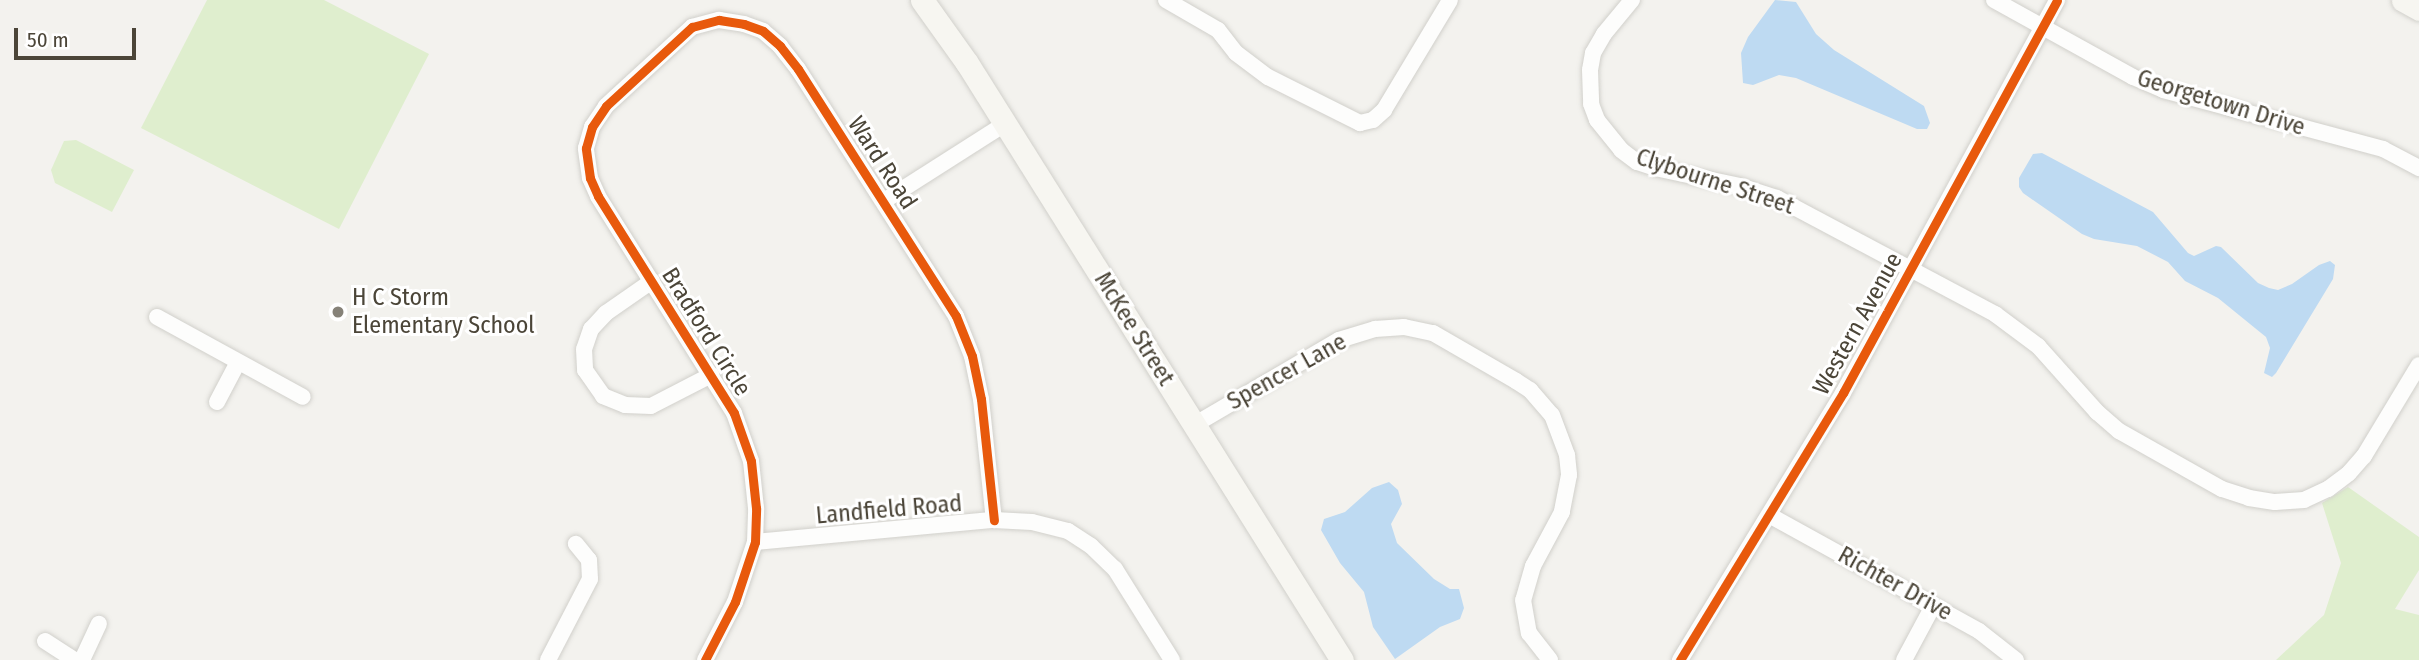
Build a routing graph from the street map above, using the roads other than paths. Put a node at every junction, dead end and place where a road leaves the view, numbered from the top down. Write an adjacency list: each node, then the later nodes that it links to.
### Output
1 (922, 0): 11 (street, McKee Street)
2 (1166, 0): 3 (street)
3 (1450, 0)
4 (1632, 0): 14 (street, Clybourne Street)
5 (1994, 0): 9 (street, Georgetown Drive)
6 (2056, 0): 9 (street, Western Avenue)
7 (2403, 0): 8 (street)
8 (2419, 9)
9 (2042, 26): 12 (street, Georgetown Drive); 14 (street, Western Avenue)
10 (600, 114): 13 (street, Ward Road); 15 (street, Bradford Circle)
11 (1005, 124): 13 (street); 22 (street, McKee Street)
12 (2419, 168)
13 (884, 201): 24 (street, Ward Road)
14 (1911, 268): 18 (street, Clybourne Street); 23 (street, Western Avenue)
15 (652, 281): 19 (street, Bradford Circle); 19 (street)
16 (157, 317): 17 (street)
17 (238, 362): 20 (street); 21 (street)
18 (2419, 365)
19 (711, 375): 25 (street, Bradford Circle)
20 (303, 397)
21 (217, 402)
22 (1194, 425): 35 (street, McKee Street); 36 (street, Spencer Lane)
23 (1769, 514): 27 (street, Richter Drive); 37 (street, Western Avenue)
24 (993, 520): 25 (street, Landfield Road); 34 (street, Landfield Road)
25 (755, 542): 33 (street, Bradford Circle)
26 (576, 544): 32 (street)
27 (1933, 606): 38 (street); 39 (street, Richter Drive)
28 (99, 624): 31 (street)
29 (45, 641): 30 (street)
30 (74, 660)
31 (82, 660)
32 (548, 660)
33 (705, 660)
34 (1172, 660)
35 (1342, 660)
36 (1550, 660)
37 (1680, 660)
38 (1904, 660)
39 (2016, 660)

